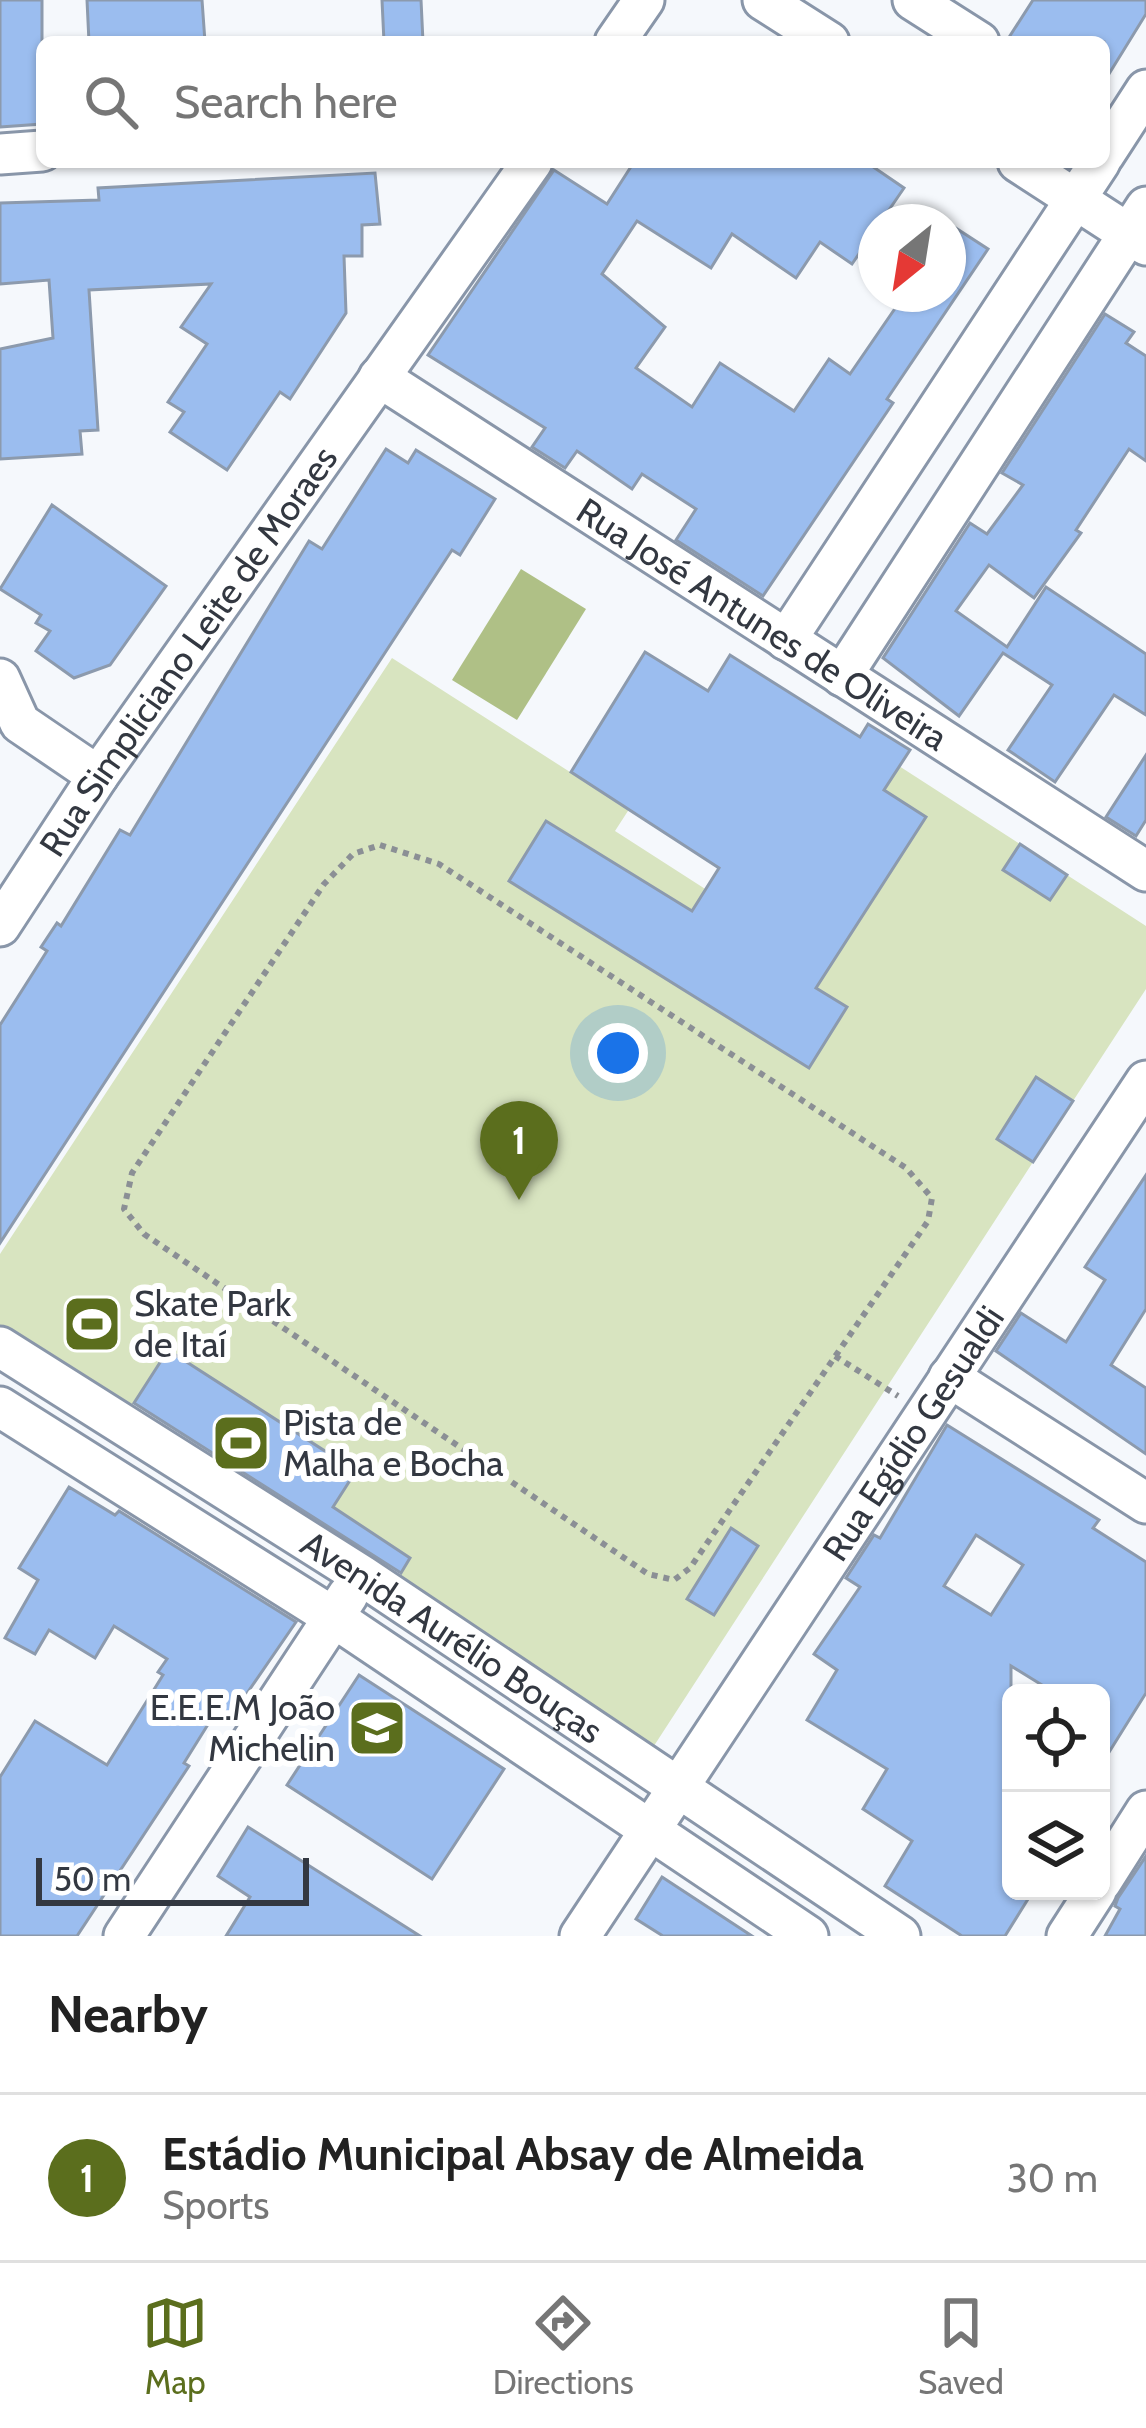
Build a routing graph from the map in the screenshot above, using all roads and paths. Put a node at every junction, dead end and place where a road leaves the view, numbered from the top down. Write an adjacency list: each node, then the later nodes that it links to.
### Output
1 (644, 0): 4 (street)
2 (763, 0): 5 (street)
3 (913, 0): 6 (street)
4 (619, 36)
5 (820, 36)
6 (970, 36)
7 (1146, 90): 8 (street)
8 (1115, 144)
9 (36, 151): 10 (street)
10 (0, 154)
11 (528, 168): 16 (street, Rua Simpliciano Leite de Moraes)
12 (1027, 168): 14 (street)
13 (1098, 168): 14 (street)
14 (1076, 199): 15 (street); 17 (street)
15 (1140, 228): 18 (street)
16 (379, 377): 17 (street, Rua José Antunes de Oliveira); 21 (street, Rua Simpliciano Leite de Moraes)
17 (787, 640): 18 (street, Rua José Antunes de Oliveira)
18 (842, 676): 22 (street, Rua José Antunes de Oliveira)
19 (0, 679): 20 (street)
20 (10, 723): 21 (street)
21 (98, 776): 23 (street, Rua Simpliciano Leite de Moraes)
22 (1146, 872)
23 (0, 926)
24 (1146, 1081): 27 (street, Rua Egídio Gesualdi)
25 (0, 1347): 31 (street, Avenida Aurélio Bouças)
26 (835, 1356): 26 (path); 29 (path)
27 (949, 1377): 29 (street, Rua Egídio Gesualdi); 30 (street)
28 (0, 1407): 32 (street, Avenida Aurélio Bouças)
29 (924, 1414): 33 (street, Rua Egídio Gesualdi)
30 (1146, 1503)
31 (361, 1575): 32 (street); 33 (street, Avenida Aurélio Bouças)
32 (333, 1617): 35 (street, Avenida Aurélio Bouças); 38 (street)
33 (678, 1785): 35 (street, Rua Egídio Gesualdi); 41 (street, Avenida Aurélio Bouças)
34 (1146, 1811): 36 (street)
35 (650, 1829): 39 (street, Rua Egídio Gesualdi); 40 (street, Avenida Aurélio Bouças)
36 (1110, 1868)
37 (1090, 1900): 42 (street)
38 (124, 1936)
39 (580, 1936)
40 (808, 1936)
41 (900, 1936)
42 (1067, 1936)

